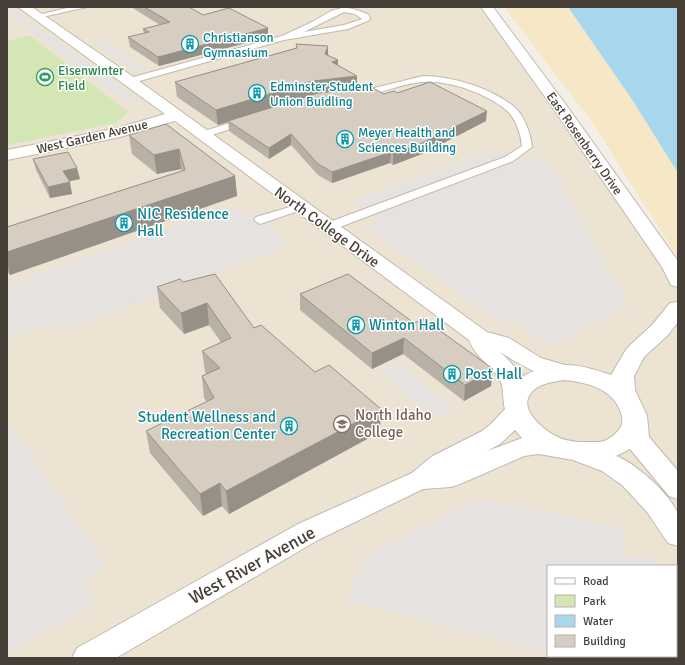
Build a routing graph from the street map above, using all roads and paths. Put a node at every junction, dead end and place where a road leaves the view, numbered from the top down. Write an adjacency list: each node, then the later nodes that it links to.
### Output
1 (83, 7): 3 (lane)
2 (487, 7): 14 (street, East Rosenberry Drive)
3 (30, 10): 5 (street, North College Drive)
4 (284, 38): 4 (lane); 5 (lane)
5 (129, 81): 7 (street, North College Drive)
6 (347, 96): 13 (lane)
7 (176, 116): 9 (street, North College Drive); 10 (street, West Garden Avenue)
8 (253, 119): 9 (lane)
9 (202, 135): 11 (street, North College Drive)
10 (7, 155)
11 (300, 207): 12 (lane); 13 (street, North College Drive)
12 (260, 220)
13 (328, 227): 16 (street, North College Drive)
14 (678, 281)
15 (678, 308): 19 (street)
16 (479, 337): 17 (street, North College Drive); 18 (street, North College Drive)
17 (564, 372): 18 (street); 19 (street)
18 (516, 406): 20 (street); 21 (street, West River Avenue)
19 (632, 414): 20 (street); 22 (street)
20 (567, 450): 21 (street, West River Avenue); 23 (street)
21 (420, 480): 24 (street, West River Avenue)
22 (678, 489)
23 (678, 535)
24 (88, 658)

